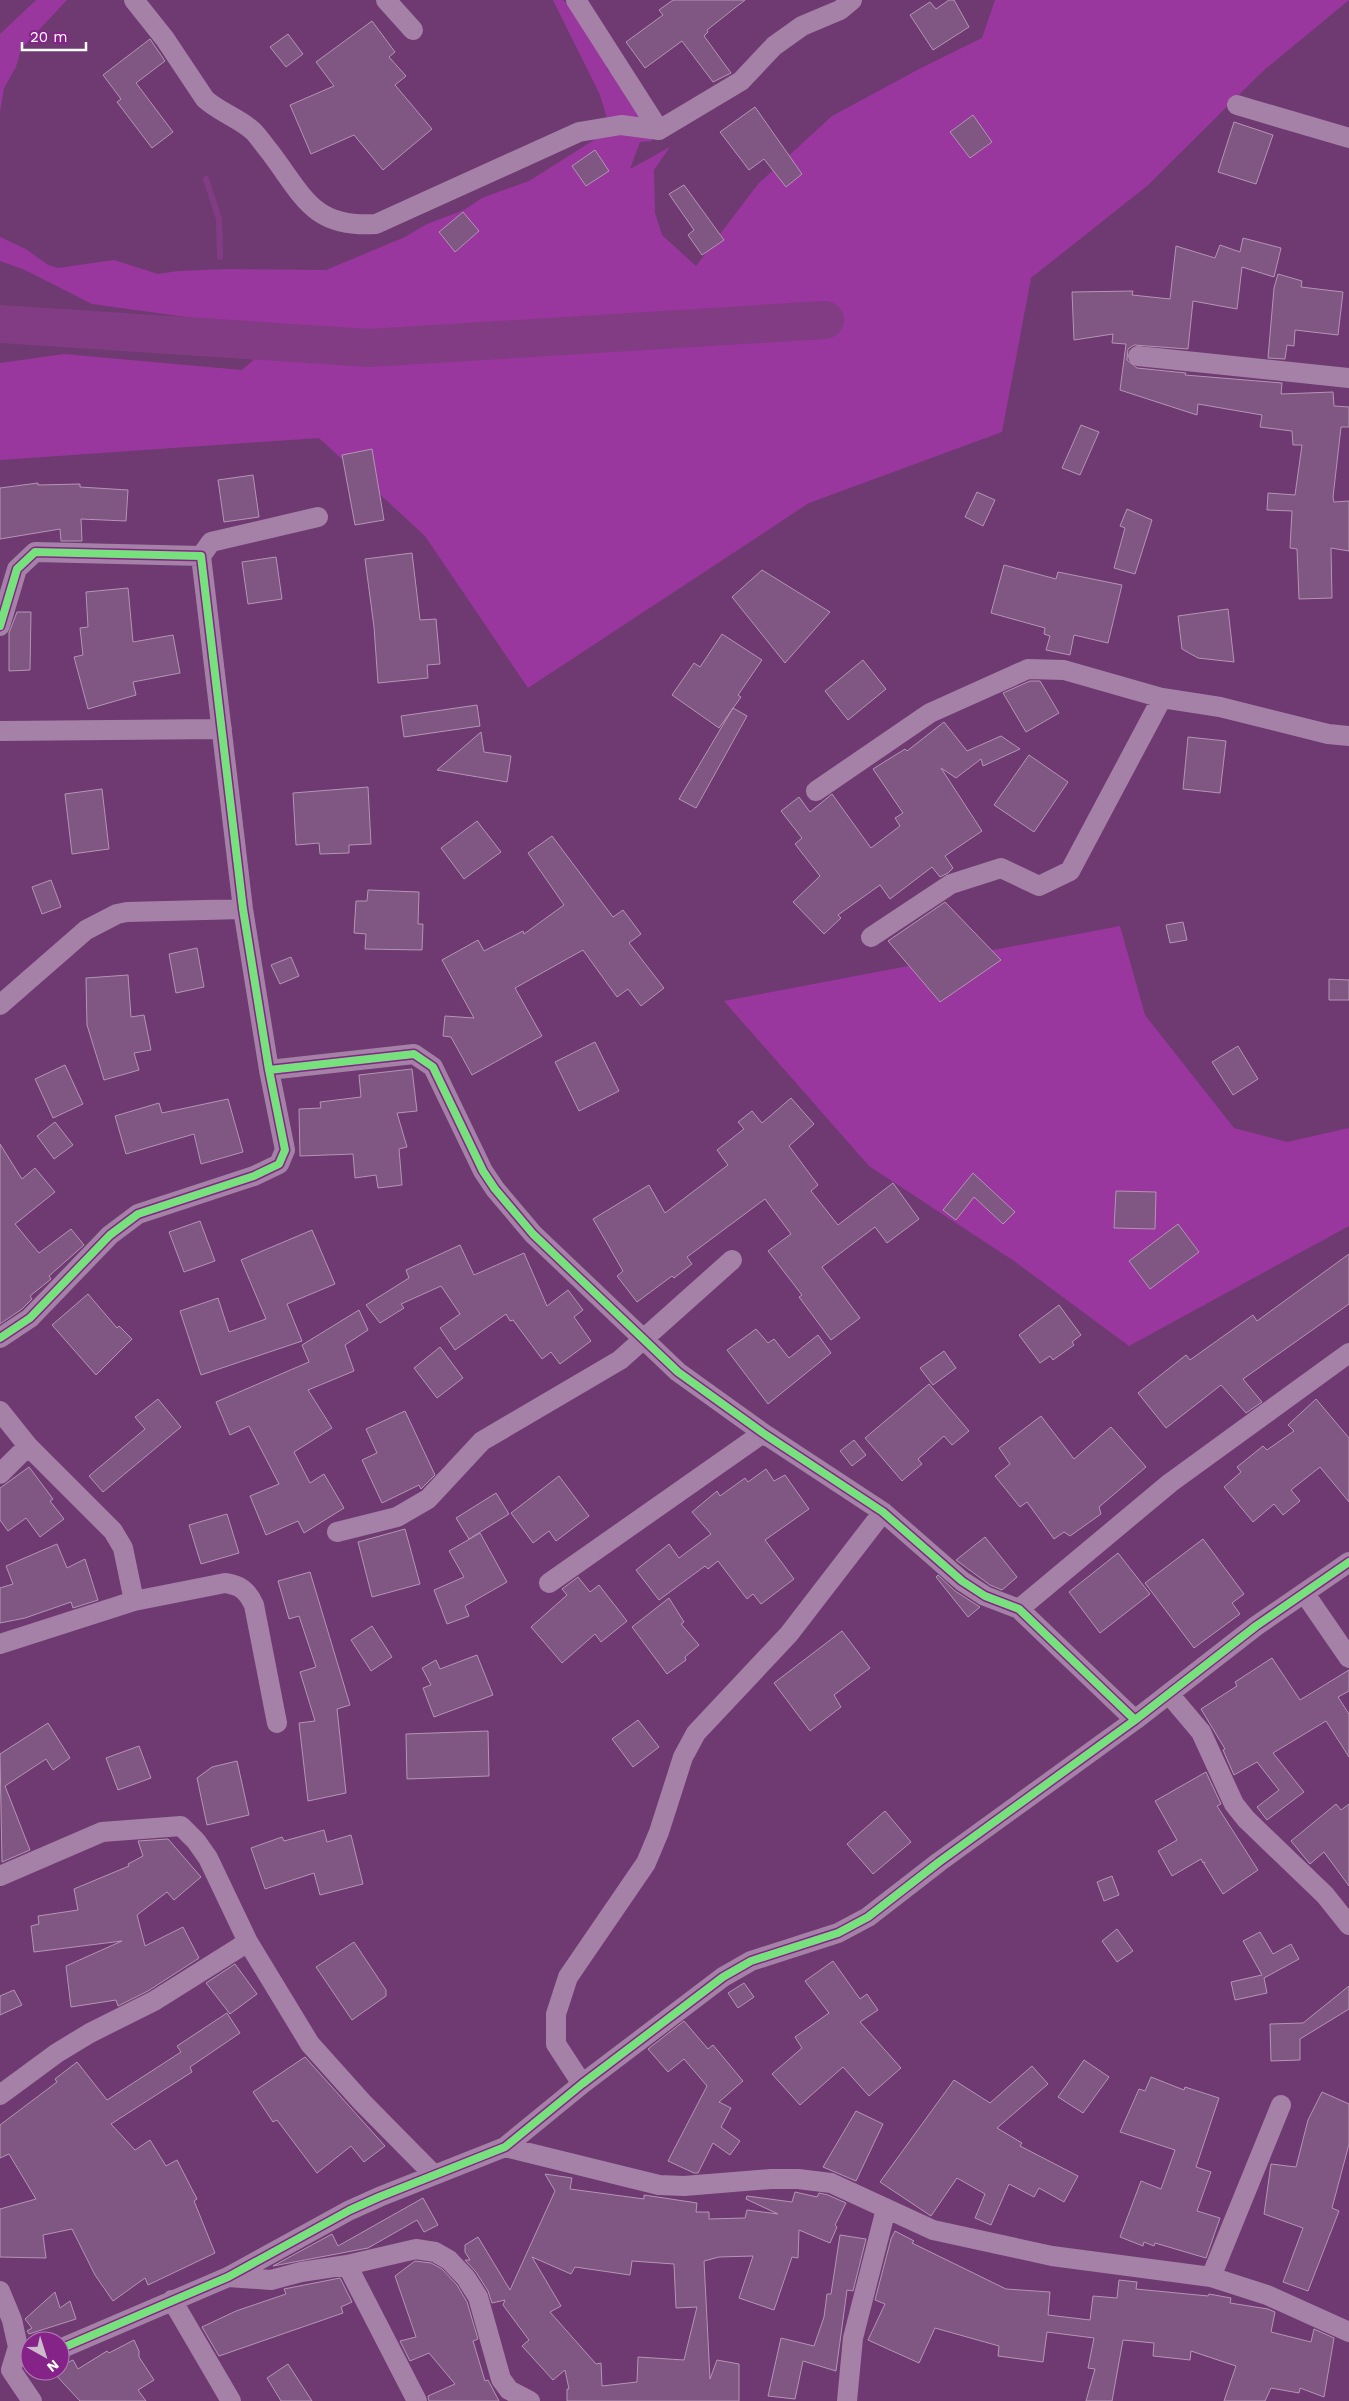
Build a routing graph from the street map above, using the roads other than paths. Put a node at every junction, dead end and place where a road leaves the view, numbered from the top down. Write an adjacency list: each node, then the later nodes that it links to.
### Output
1 (134, 0): 7 (street)
2 (386, 0): 5 (street)
3 (576, 0): 7 (street)
4 (852, 0): 7 (street)
5 (413, 30)
6 (1237, 105): 8 (street)
7 (659, 130)
8 (1349, 138)
9 (1138, 356): 10 (street)
10 (1349, 378)
11 (318, 517): 12 (street)
12 (201, 556): 13 (street); 15 (street)
13 (0, 626)
14 (1162, 698): 17 (street); 18 (street); 20 (street)
15 (222, 729): 16 (street); 19 (street)
16 (0, 731)
17 (1349, 736)
18 (816, 791)
19 (243, 908): 21 (street); 22 (street)
20 (871, 936)
21 (0, 1005)
22 (269, 1070): 24 (street); 25 (street)
23 (732, 1260): 25 (street)
24 (0, 1338)
25 (644, 1339): 28 (street); 32 (street)
26 (1349, 1353): 37 (street)
27 (0, 1411): 29 (street)
28 (763, 1433): 31 (street); 34 (street)
29 (28, 1446): 30 (street); 36 (street)
30 (0, 1474)
31 (883, 1512): 37 (street); 46 (street)
32 (336, 1532)
33 (1349, 1562): 35 (street)
34 (549, 1583)
35 (1304, 1594): 39 (street); 40 (street)
36 (134, 1602): 38 (street); 42 (street)
37 (1019, 1609): 41 (street)
38 (0, 1644)
39 (1349, 1658)
40 (1169, 1694): 41 (street); 44 (street)
41 (1135, 1720): 46 (street)
42 (277, 1723)
43 (0, 1876): 45 (street)
44 (1349, 1925)
45 (248, 1942): 47 (street); 50 (street)
46 (582, 2084): 49 (street)
47 (0, 2095)
48 (1281, 2105): 54 (street)
49 (505, 2148): 50 (street); 51 (street)
50 (434, 2175): 53 (street)
51 (886, 2209): 54 (street); 65 (street)
52 (347, 2265): 53 (street); 63 (street); 64 (street)
53 (228, 2277): 56 (street)
54 (1211, 2277): 57 (street)
55 (0, 2291): 60 (street)
56 (172, 2300): 58 (street); 62 (street)
57 (1349, 2332)
58 (70, 2345)
59 (20, 2366): 60 (street)
60 (6, 2372): 61 (street)
61 (32, 2401)
62 (231, 2401)
63 (417, 2401)
64 (530, 2401)
65 (846, 2401)

